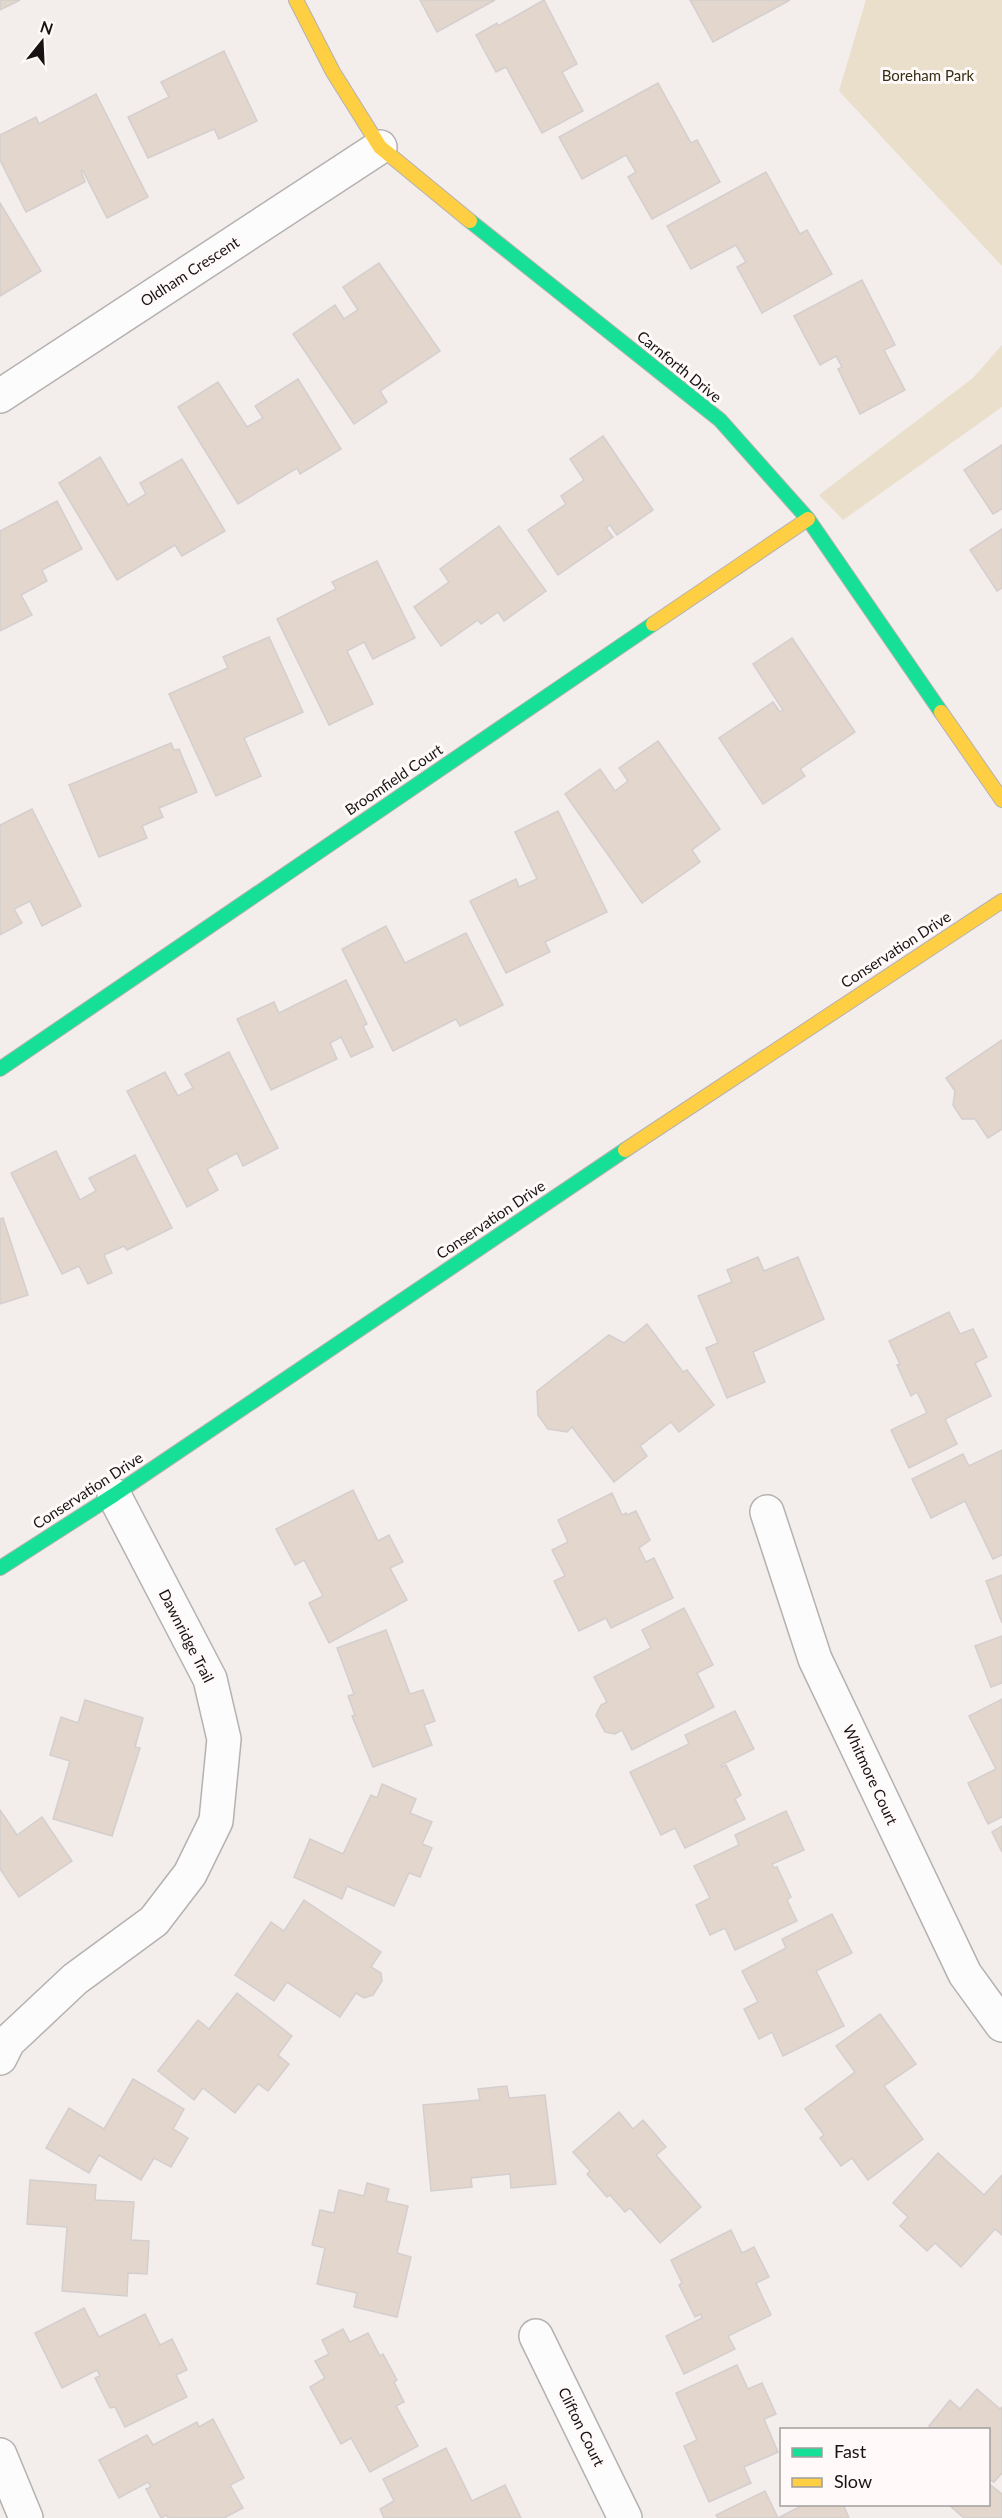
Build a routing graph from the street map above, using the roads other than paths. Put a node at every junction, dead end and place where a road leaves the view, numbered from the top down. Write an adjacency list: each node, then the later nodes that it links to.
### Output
1 (296, 0): 2 (street, Carnforth Drive)
2 (380, 147): 3 (street, Oldham Crescent); 4 (street, Carnforth Drive)
3 (0, 396)
4 (807, 519): 5 (street, Carnforth Drive); 7 (street, Broomfield Court)
5 (1002, 800)
6 (1002, 901): 8 (street, Conservation Drive)
7 (0, 1068)
8 (114, 1495): 10 (street, Conservation Drive); 12 (street, Dawnridge Trail)
9 (767, 1512): 11 (street, Whitmore Court)
10 (0, 1568)
11 (1002, 2025)
12 (0, 2058)
13 (536, 2336): 16 (street, Clifton Court)
14 (0, 2455): 15 (street)
15 (26, 2518)
16 (625, 2518)

